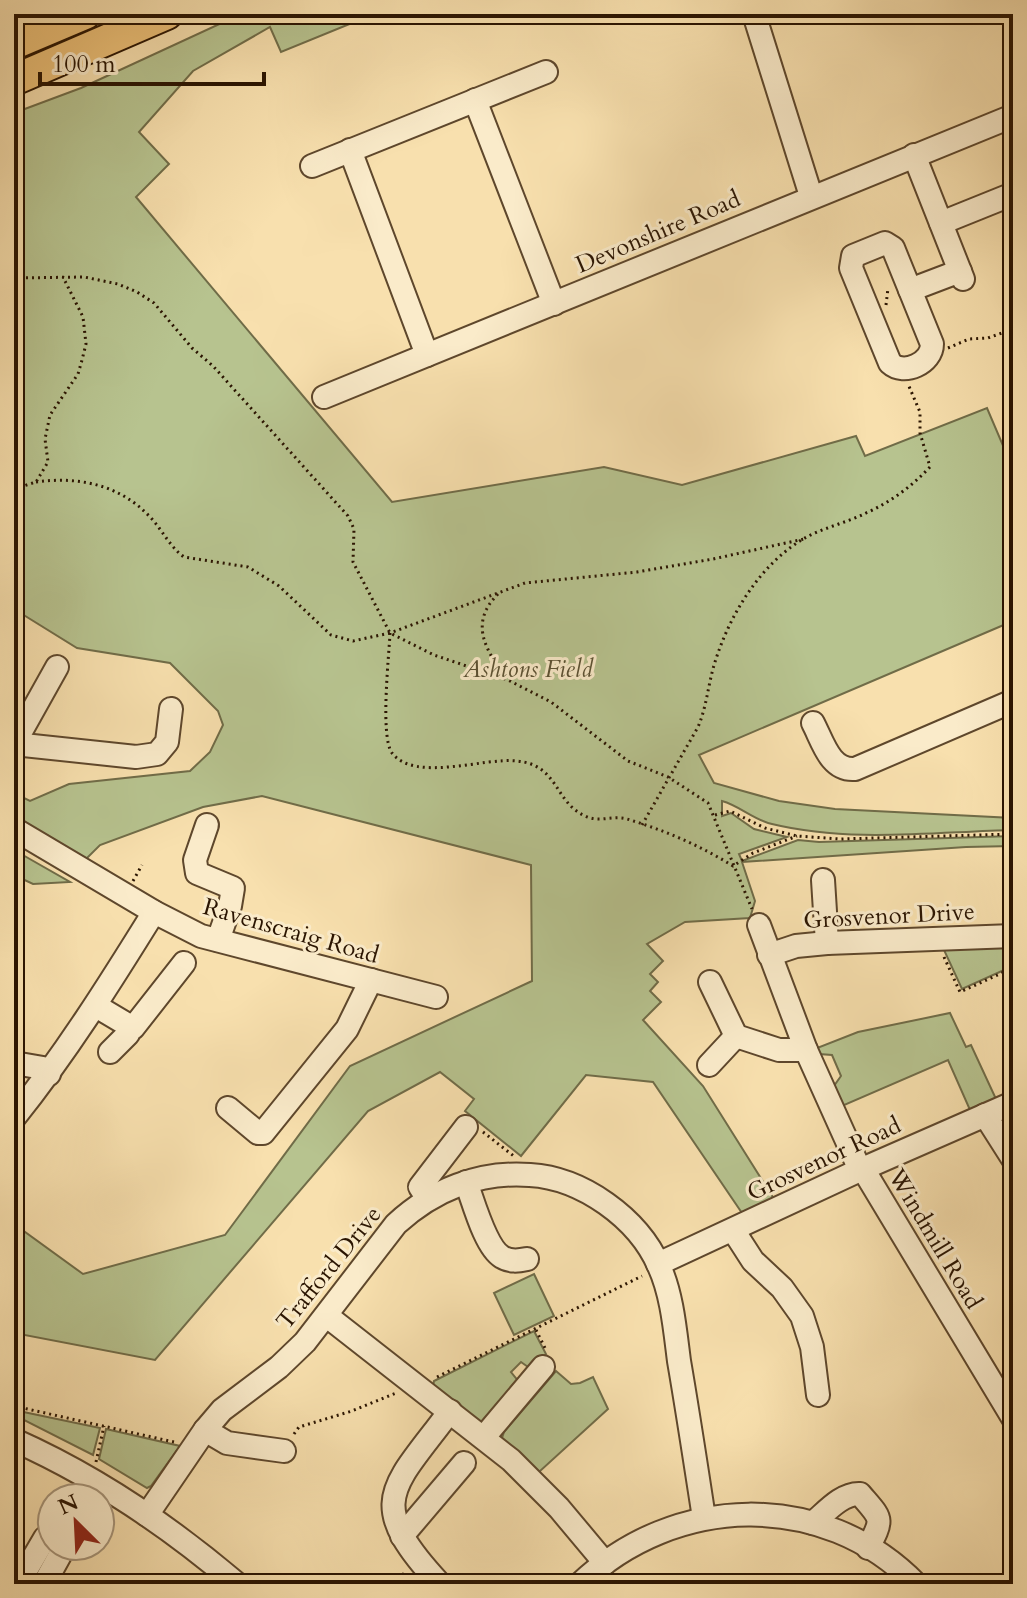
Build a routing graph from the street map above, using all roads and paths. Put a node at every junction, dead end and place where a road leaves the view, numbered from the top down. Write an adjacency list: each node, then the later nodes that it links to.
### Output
1 (85, 14): 4 (highway)
2 (167, 14): 6 (highway)
3 (762, 16): 12 (street)
4 (14, 44)
5 (546, 72): 7 (street)
6 (14, 80)
7 (475, 100): 9 (street); 19 (street)
8 (1013, 116): 10 (street, Devonshire Road)
9 (350, 150): 11 (street); 23 (street)
10 (914, 155): 12 (street, Devonshire Road); 14 (street)
11 (312, 166)
12 (811, 196): 19 (street, Devonshire Road)
13 (1011, 199): 14 (street)
14 (941, 223): 18 (street)
15 (63, 277): 16 (path); 26 (path); 30 (path)
16 (14, 278)
17 (889, 280): 20 (path)
18 (910, 290): 22 (street); 24 (street)
19 (554, 304): 23 (street, Devonshire Road)
20 (885, 314)
21 (1013, 329): 22 (path)
22 (933, 347): 24 (street)
23 (427, 355): 25 (street, Devonshire Road)
24 (904, 369): 28 (path)
25 (324, 397)
26 (36, 482): 27 (path); 30 (path)
27 (14, 489)
28 (804, 539): 29 (path); 37 (path)
29 (500, 591): 30 (path); 32 (path)
30 (390, 633): 32 (path); 40 (path)
31 (57, 667): 36 (street)
32 (508, 680): 37 (path)
33 (1013, 701): 35 (street)
34 (171, 709): 36 (street)
35 (814, 733)
36 (14, 744)
37 (668, 777): 38 (path); 40 (path)
38 (715, 815): 43 (path); 44 (path)
39 (207, 825): 50 (street)
40 (642, 825): 44 (path)
41 (14, 829): 46 (street, Ravenscraig Road)
42 (1013, 834): 43 (path)
43 (797, 836): 44 (path)
44 (733, 866): 47 (path)
45 (823, 880): 51 (street)
46 (154, 912): 50 (street, Ravenscraig Road); 58 (street)
47 (759, 925): 52 (street, Windmill Road)
48 (1013, 936): 49 (street, Grosvenor Drive)
49 (936, 939): 51 (street, Grosvenor Drive); 54 (path)
50 (218, 940): 56 (street, Ravenscraig Road)
51 (827, 943): 52 (street, Grosvenor Drive)
52 (769, 955): 61 (street, Windmill Road)
53 (184, 963): 59 (street)
54 (1013, 968)
55 (710, 979): 60 (street)
56 (371, 980): 57 (street, Ravenscraig Road); 67 (street)
57 (436, 997)
58 (96, 1006): 59 (street); 65 (street)
59 (129, 1028): 62 (street)
60 (736, 1036): 61 (street); 64 (street)
61 (806, 1050): 72 (street, Windmill Road)
62 (110, 1052)
63 (14, 1063): 65 (street)
64 (709, 1065)
65 (49, 1074): 69 (street)
66 (1013, 1103): 68 (street, Grosvenor Road)
67 (228, 1108)
68 (985, 1115): 71 (street); 72 (street, Grosvenor Road)
69 (14, 1118)
70 (463, 1136): 73 (path); 75 (street)
71 (1013, 1159)
72 (861, 1169): 76 (street, Grosvenor Road); 85 (street, Windmill Road)
73 (527, 1174): 74 (street, Trafford Drive); 78 (street, Trafford Drive)
74 (466, 1182): 75 (street, Trafford Drive); 77 (street)
75 (428, 1199): 79 (street, Trafford Drive)
76 (733, 1230): 78 (street, Grosvenor Road); 82 (street)
77 (527, 1259)
78 (659, 1266): 81 (path); 98 (street, Trafford Drive)
79 (327, 1316): 81 (street); 88 (street, Trafford Drive)
80 (531, 1373): 87 (street)
81 (418, 1384): 84 (street); 90 (path)
82 (818, 1395)
83 (14, 1406): 86 (path)
84 (450, 1411): 87 (street); 95 (street)
85 (1013, 1418)
86 (104, 1426): 88 (path); 93 (path)
87 (484, 1437): 104 (street)
88 (199, 1438): 90 (street); 97 (street, Trafford Drive)
89 (14, 1440): 92 (street)
90 (284, 1451)
91 (464, 1463): 100 (street)
92 (84, 1482)
93 (95, 1482)
94 (116, 1499): 97 (street)
95 (392, 1509): 96 (street); 100 (street)
96 (370, 1513)
97 (147, 1515): 108 (street)
98 (704, 1518): 99 (street); 104 (street)
99 (813, 1523): 101 (street); 101 (street)
100 (402, 1536): 105 (street)
101 (868, 1548): 110 (street)
102 (37, 1562): 106 (street)
103 (50, 1562): 107 (street)
104 (605, 1563): 109 (street)
105 (439, 1583)
106 (18, 1584)
107 (44, 1584)
108 (237, 1584)
109 (580, 1584)
110 (916, 1584)

